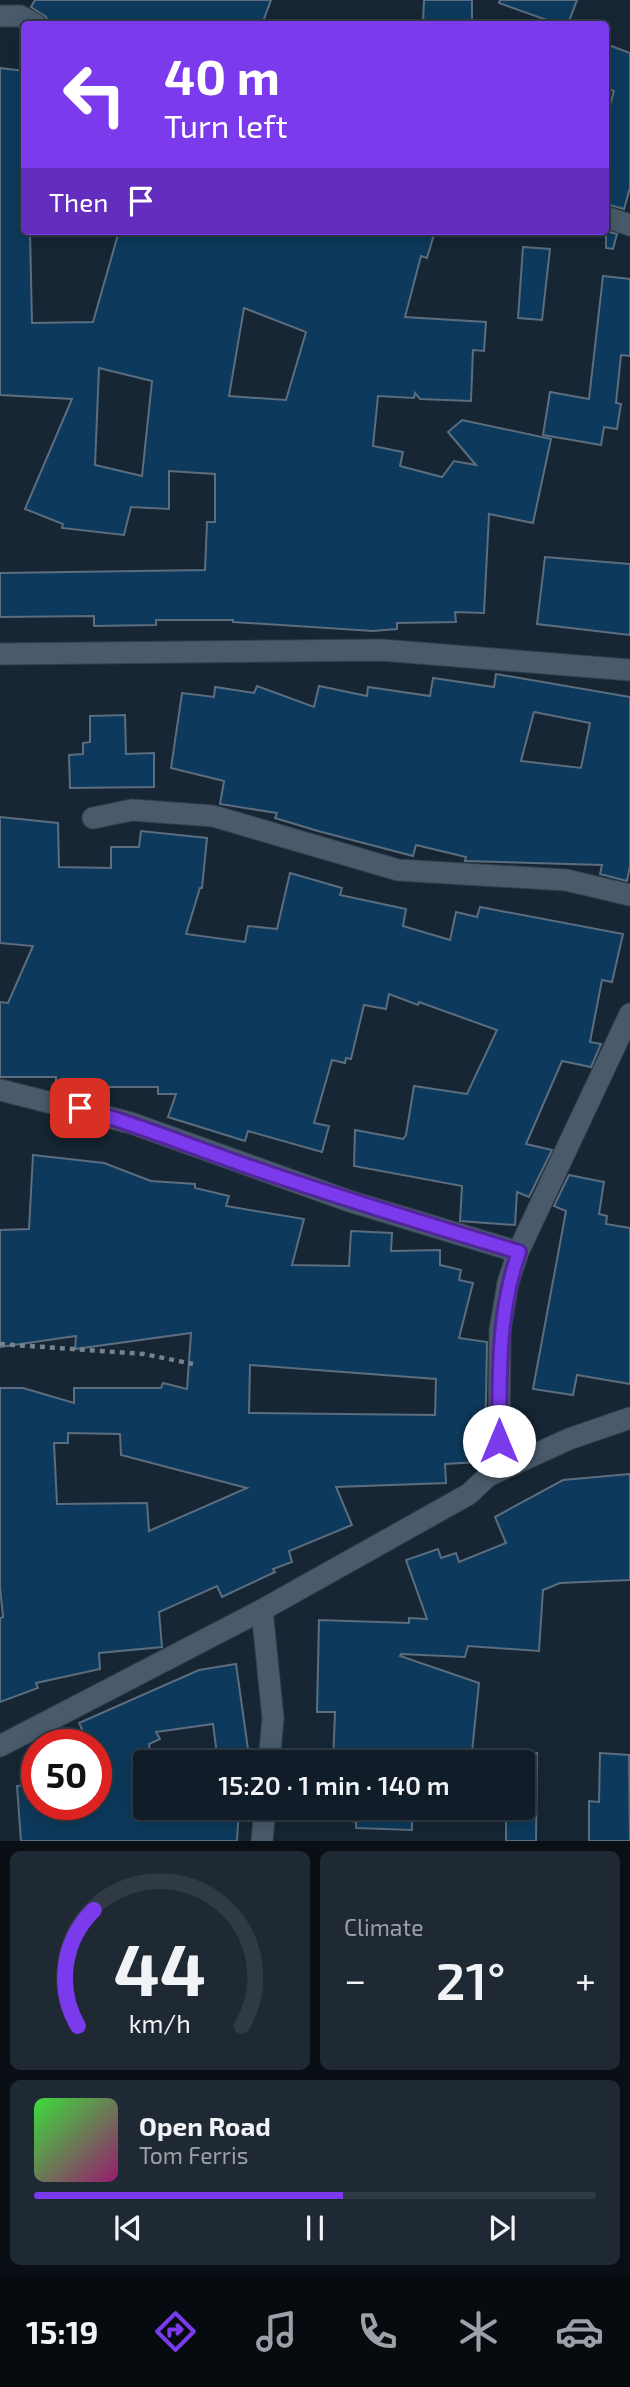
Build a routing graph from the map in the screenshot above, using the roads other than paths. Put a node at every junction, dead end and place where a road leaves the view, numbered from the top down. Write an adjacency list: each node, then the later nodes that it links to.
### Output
1 (0, 16): 2 (street)
2 (29, 21)
3 (609, 218): 4 (street)
4 (630, 225)
5 (0, 654): 6 (street)
6 (630, 670)
7 (93, 818): 8 (street)
8 (630, 895)
9 (630, 1014): 11 (street)
10 (0, 1090): 11 (street)
11 (519, 1252): 13 (street)
12 (630, 1418): 13 (street)
13 (488, 1475): 14 (street)
14 (262, 1610): 15 (street); 16 (street)
15 (0, 1746)
16 (270, 1750)
17 (264, 1820): 18 (street)
18 (262, 1841)

